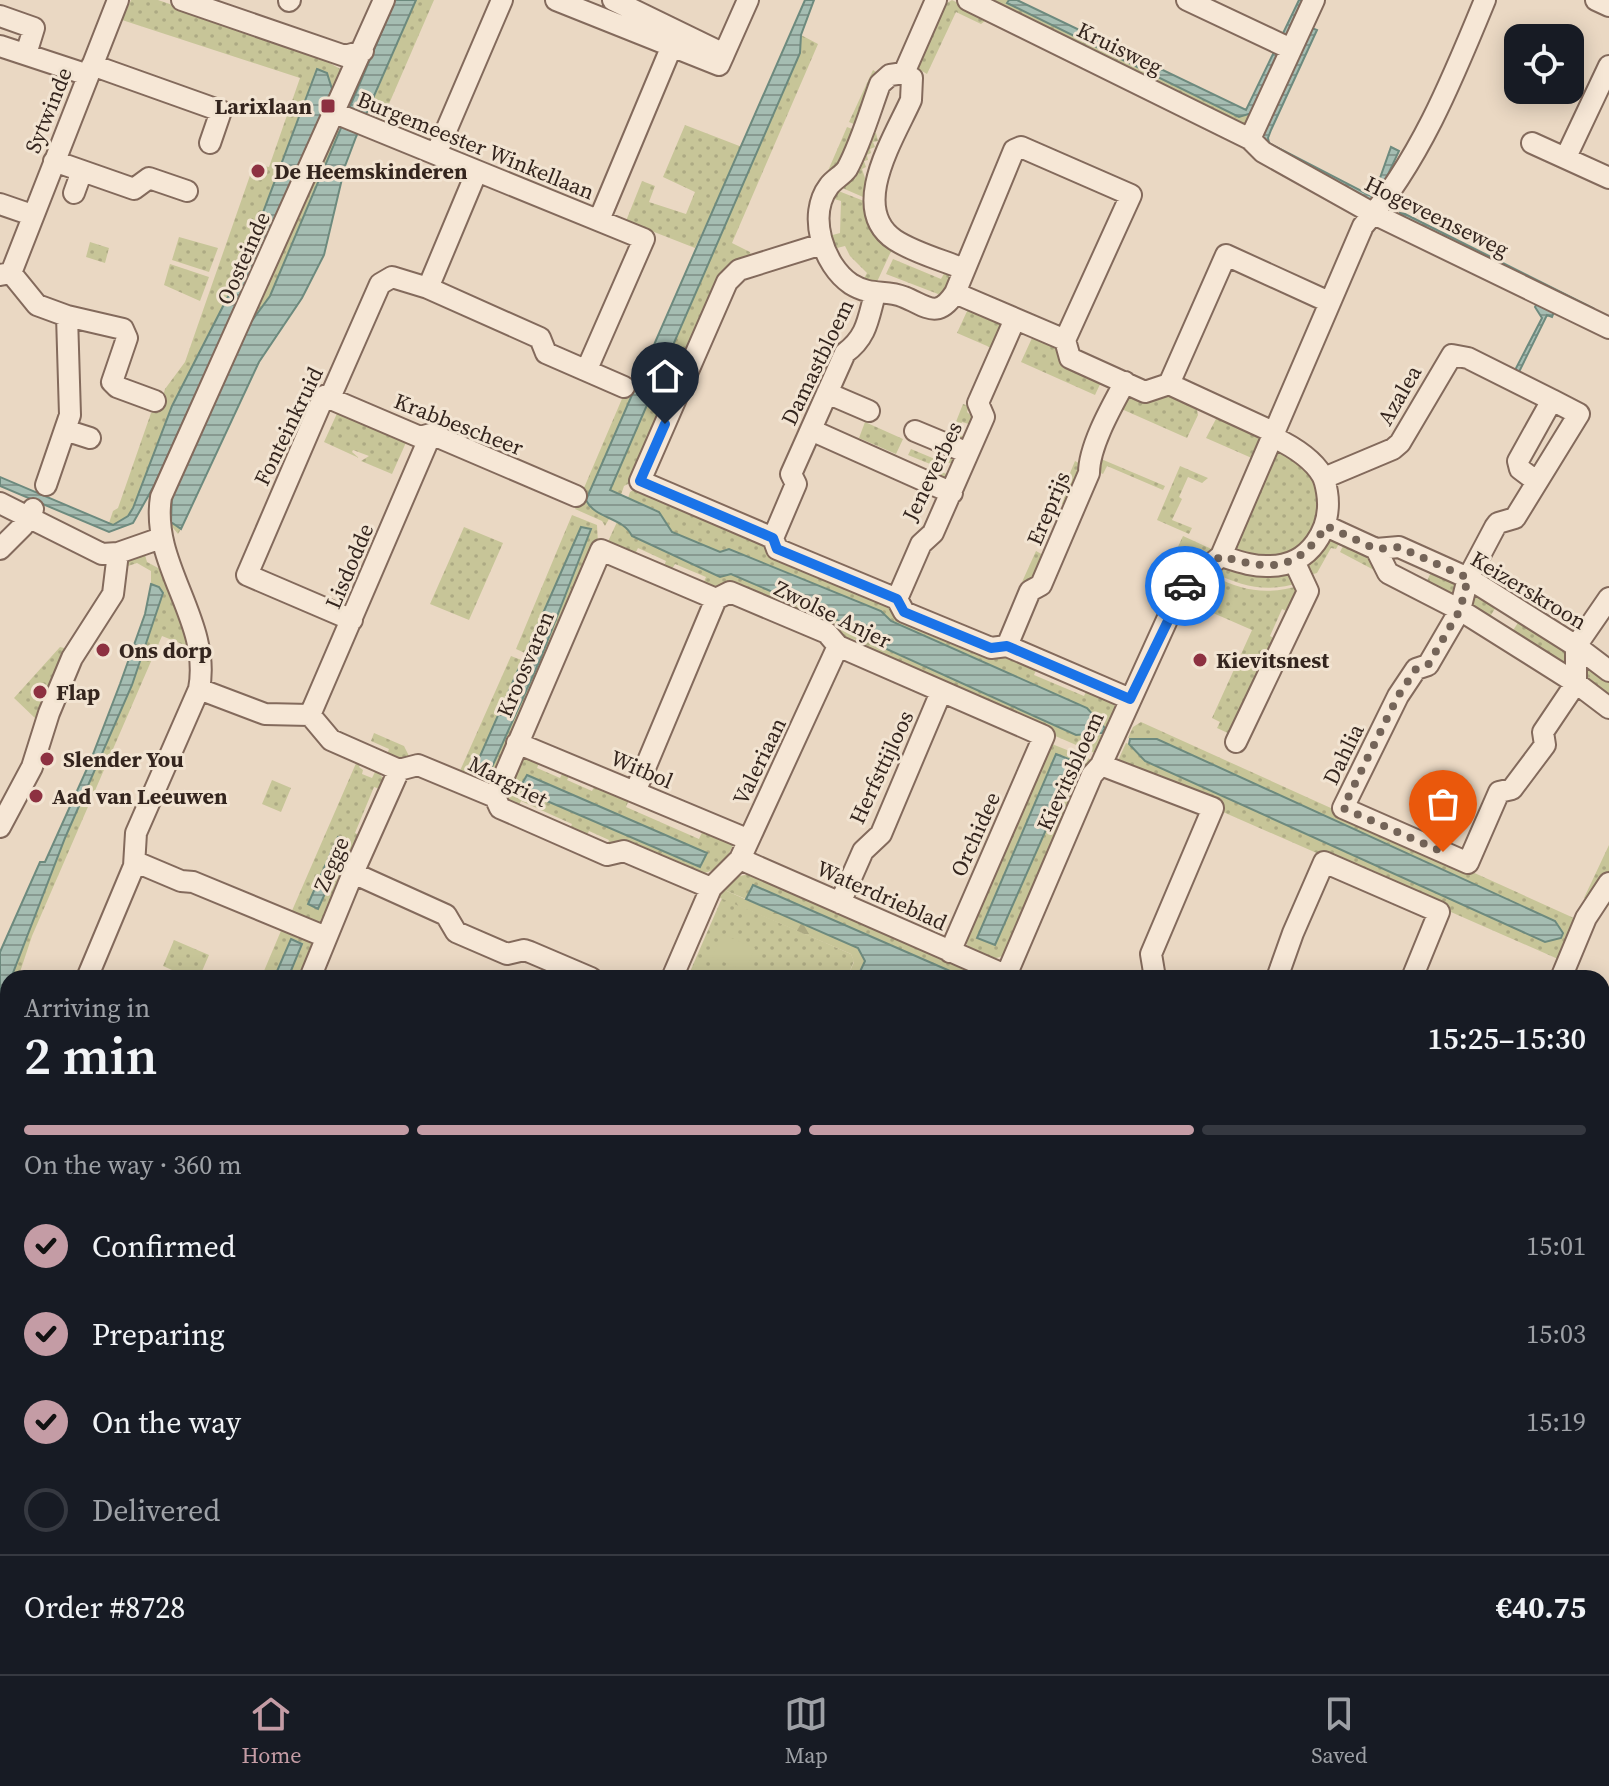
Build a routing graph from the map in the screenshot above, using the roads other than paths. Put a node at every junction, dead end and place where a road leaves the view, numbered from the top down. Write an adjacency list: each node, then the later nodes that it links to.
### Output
1 (118, 0): 22 (street, Sytwinde)
2 (182, 0): 19 (street)
3 (384, 0): 19 (street, Oosteinde)
4 (502, 0): 28 (street)
5 (556, 0): 16 (street)
6 (613, 0): 16 (street)
7 (748, 0): 16 (street)
8 (936, 0): 23 (street)
9 (968, 0): 25 (street, Kruisweg)
10 (1187, 0): 17 (street)
11 (1314, 0): 17 (street)
12 (1485, 0): 37 (street, Kievitsbloem)
13 (1596, 0): 14 (street)
14 (1609, 6)
15 (0, 16): 20 (street)
16 (674, 39): 39 (street)
17 (1282, 45): 25 (street)
18 (0, 46): 20 (street)
19 (363, 51): 24 (street, Oosteinde)
20 (26, 54): 22 (street)
21 (1609, 66): 29 (street)
22 (90, 70): 26 (street); 30 (street, Sytwinde)
23 (904, 73): 40 (street); 41 (street)
24 (338, 114): 28 (street, Burgemeester Winkellaan); 75 (street, Oosteinde)
25 (1250, 139): 37 (street, Hogeveenseweg)
26 (210, 143)
27 (1532, 143): 29 (street)
28 (436, 154): 32 (street, Burgemeester Winkellaan)
29 (1566, 157): 33 (street)
30 (54, 161): 31 (street); 38 (street, Sytwinde)
31 (82, 171): 34 (street); 35 (street)
32 (477, 171): 39 (street, Burgemeester Winkellaan); 43 (street)
33 (1609, 178)
34 (187, 191)
35 (74, 193)
36 (0, 204): 38 (street)
37 (1374, 214): 46 (street, Kievitsbloem); 49 (street, Hogeveenseweg)
38 (32, 215): 42 (street, Sytwinde)
39 (599, 220): 51 (street, Burgemeester Winkellaan)
40 (822, 244): 45 (street); 76 (street, Zwolse Anjer)
41 (964, 269): 44 (street); 50 (street)
42 (6, 274): 47 (street)
43 (428, 288): 51 (street, Fonteinkruid); 56 (street, Fonteinkruid)
44 (955, 293): 45 (street); 48 (street)
45 (875, 294): 55 (street, Damastbloem)
46 (1329, 302): 53 (street); 64 (street, Kievitsbloem)
47 (67, 316): 58 (street); 60 (street)
48 (1015, 319): 50 (street); 66 (street, Jeneverbes)
49 (1609, 328)
50 (1065, 340): 52 (street)
51 (587, 369): 54 (street, Fonteinkruid)
52 (1125, 382): 53 (street); 90 (street, Ereprijs)
53 (1169, 384): 64 (street)
54 (624, 387)
55 (827, 393): 59 (street); 61 (street, Damastbloem)
56 (324, 396): 63 (street, Krabbescheer); 88 (street, Fonteinkruid)
57 (1552, 400): 67 (street, Azalea); 68 (street); 68 (street)
58 (155, 401)
59 (869, 411)
60 (65, 430): 65 (street); 69 (street)
61 (811, 430): 70 (street); 76 (street, Damastbloem)
62 (915, 431): 66 (street)
63 (431, 434): 71 (street, Krabbescheer); 88 (street, Lisdodde)
64 (1273, 434): 67 (street); 81 (street, Kievitsbloem)
65 (90, 438)
66 (968, 453): 70 (street, Jeneverbes)
67 (1324, 478): 74 (street)
68 (1536, 481): 83 (street)
69 (46, 485)
70 (952, 493): 86 (street, Jeneverbes)
71 (576, 496)
72 (0, 503): 73 (street)
73 (31, 513): 77 (street); 80 (street)
74 (1326, 526): 78 (street, Keizerskroon); 82 (street)
75 (161, 538): 80 (street); 94 (street, Oosteinde)
76 (773, 538): 86 (street, Zwolse Anjer)
77 (0, 549)
78 (1376, 549): 83 (street, Keizerskroon); 87 (street, Keizerskroon)
79 (601, 550): 85 (street, Zwolse Anjer); 101 (street, Kroosvaren)
80 (118, 553): 106 (street)
81 (1221, 556): 82 (street); 96 (street, Kievitsbloem)
82 (1294, 561): 100 (street)
83 (1468, 578): 87 (street); 91 (street, Keizerskroon)
84 (1609, 598): 91 (street)
85 (716, 599): 89 (street, Zwolse Anjer); 104 (street)
86 (897, 599): 90 (street, Zwolse Anjer)
87 (1460, 610): 93 (street, Keizerskroon); 93 (street, Dahlia)
88 (352, 620): 98 (street, Lisdodde)
89 (838, 646): 95 (street, Zwolse Anjer); 107 (street, Valeriaan)
90 (1007, 646): 96 (street, Zwolse Anjer)
91 (1576, 646): 92 (street, Keizerskroon); 93 (street)
92 (1609, 671)
93 (1576, 683): 97 (street, Keizerskroon)
94 (199, 689): 98 (street); 109 (street)
95 (941, 692): 99 (street, Zwolse Anjer); 113 (street, Herfsttijloos)
96 (1130, 699): 102 (street, Kievitsbloem)
97 (1609, 708)
98 (310, 715): 103 (street, Margriet)
99 (1044, 736): 115 (street, Orchidee)
100 (1236, 742)
101 (517, 743): 104 (street, Witbol); 105 (street, Kroosvaren)
102 (1101, 765): 121 (street, Kievitsbloem); 122 (street)
103 (399, 770): 105 (street, Margriet); 110 (street, Zegge)
104 (635, 792): 107 (street, Witbol)
105 (495, 797): 112 (street, Margriet)
106 (3, 816)
107 (747, 839): 108 (street, Valeriaan)
108 (740, 859): 112 (street, Valeriaan); 113 (street, Waterdrieblad)
109 (136, 862): 114 (street); 116 (street)
110 (353, 873): 114 (street, Zegge); 118 (street)
111 (1609, 883): 125 (street)
112 (711, 888): 119 (street)
113 (840, 903): 115 (street, Waterdrieblad)
114 (326, 937): 117 (street, Zegge)
115 (950, 952): 120 (street, Waterdrieblad)
116 (90, 970)
117 (313, 970)
118 (572, 970)
119 (675, 970)
120 (990, 970)
121 (1008, 970)
122 (1154, 970)
123 (1280, 970): 124 (street)
124 (1415, 970)
125 (1564, 970)

